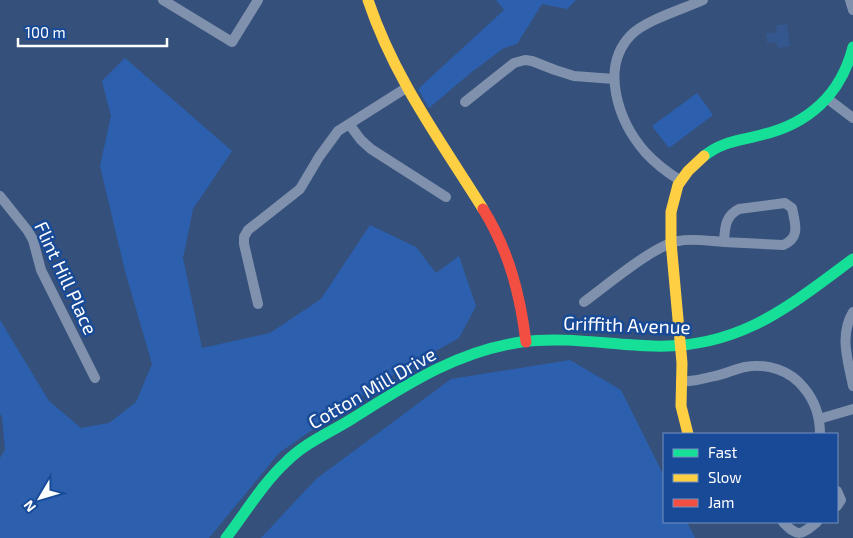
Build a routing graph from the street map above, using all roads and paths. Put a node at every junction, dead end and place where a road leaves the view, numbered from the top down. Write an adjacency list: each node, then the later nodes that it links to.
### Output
1 (163, 0): 2 (street)
2 (258, 0)
3 (368, 0): 9 (street)
4 (703, 0): 8 (street)
5 (850, 0): 6 (street)
6 (853, 10)
7 (853, 47): 10 (street)
8 (614, 80): 11 (street); 14 (street)
9 (406, 88): 13 (street); 23 (street)
10 (828, 99): 12 (street); 14 (street)
11 (465, 102)
12 (853, 118)
13 (349, 124): 16 (street); 21 (street)
14 (681, 181): 18 (street)
15 (0, 196): 25 (street, Flint Hill Place)
16 (446, 197)
17 (724, 242): 17 (street); 18 (street)
18 (671, 243): 20 (street); 24 (street)
19 (853, 259): 24 (street, Griffith Avenue)
20 (584, 302)
21 (258, 304)
22 (853, 312): 27 (street)
23 (526, 342): 24 (street, Griffith Avenue); 36 (street, Cotton Mill Drive)
24 (680, 347): 26 (street)
25 (95, 378)
26 (681, 382): 29 (street); 30 (street)
27 (853, 386)
28 (853, 409): 29 (street)
29 (818, 419): 31 (street)
30 (688, 433)
31 (820, 433)
32 (838, 493): 33 (street)
33 (838, 504)
34 (784, 523): 35 (street)
35 (816, 523)
36 (226, 538)

